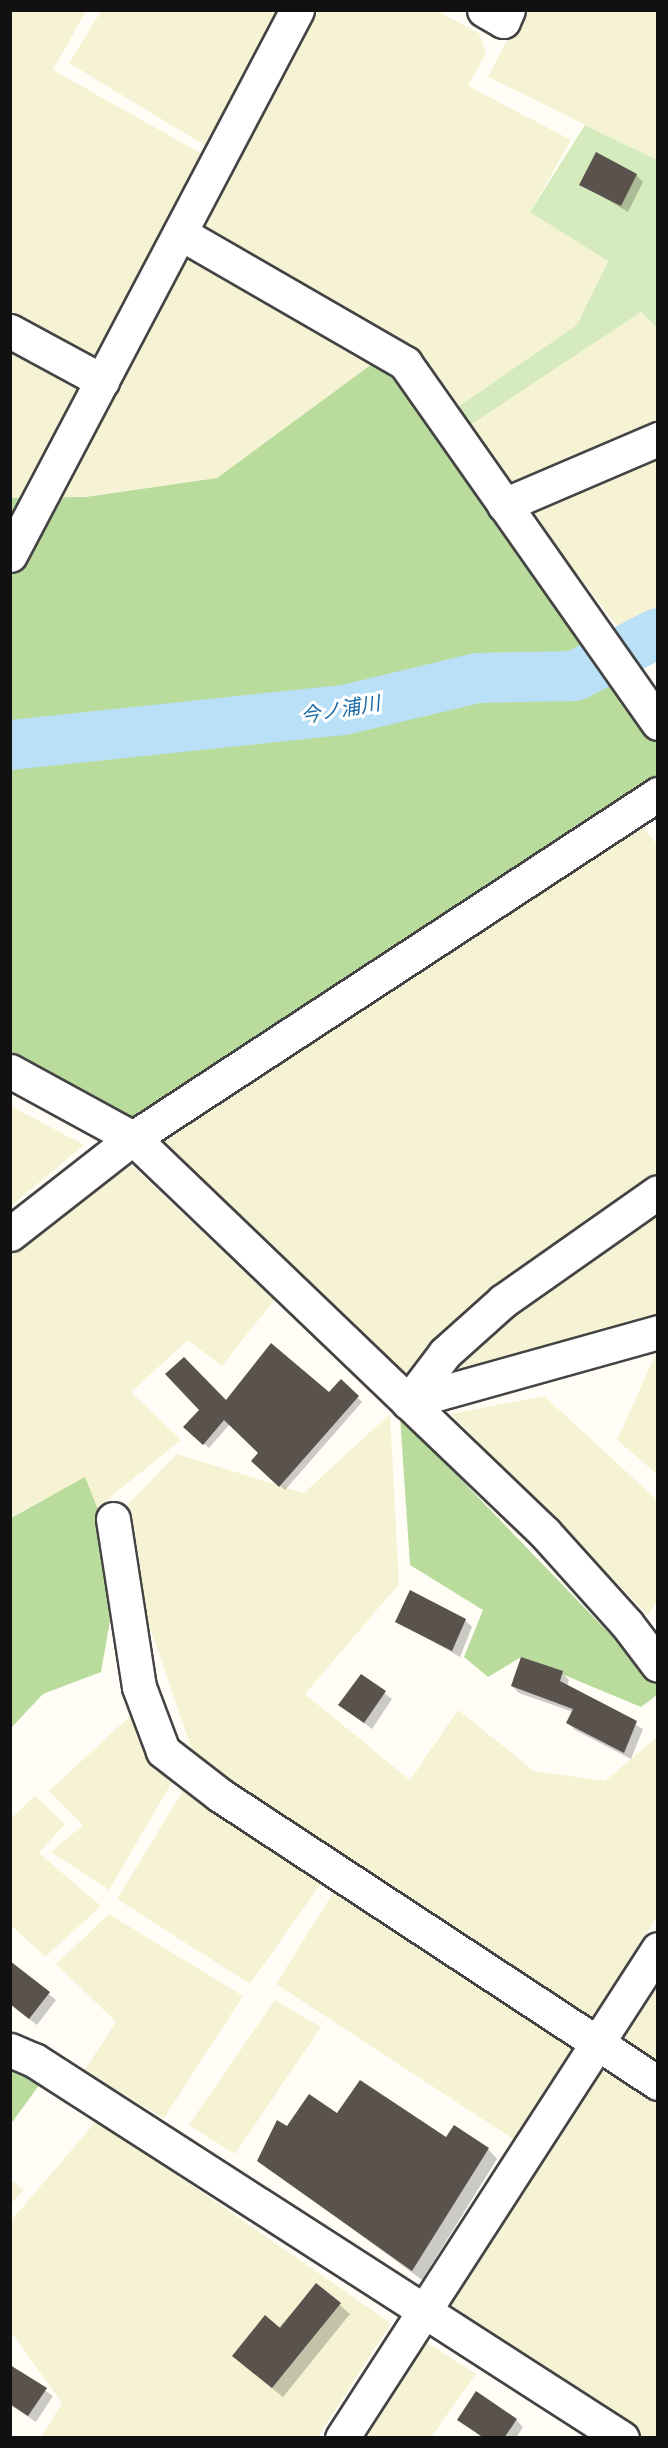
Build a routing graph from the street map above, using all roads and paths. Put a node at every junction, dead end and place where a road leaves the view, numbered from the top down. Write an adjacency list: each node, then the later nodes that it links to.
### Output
1 (297, 10): 4 (street)
2 (484, 10): 3 (street)
3 (508, 10)
4 (180, 233): 6 (street); 8 (street)
5 (10, 331): 6 (street)
6 (102, 381): 9 (street)
7 (657, 440): 8 (street)
8 (504, 505): 10 (street)
9 (10, 555)
10 (657, 723)
11 (657, 794): 13 (street)
12 (10, 1071): 13 (street)
13 (133, 1138): 15 (street); 17 (street)
14 (657, 1191): 17 (street)
15 (10, 1234)
16 (657, 1332): 17 (street)
17 (408, 1402): 19 (street)
18 (113, 1519): 21 (street)
19 (657, 1665)
20 (657, 1949): 21 (street)
21 (596, 2044): 23 (street); 24 (street)
22 (10, 2050): 24 (street)
23 (657, 2083)
24 (424, 2312): 25 (street); 26 (street)
25 (342, 2438)
26 (622, 2438)

